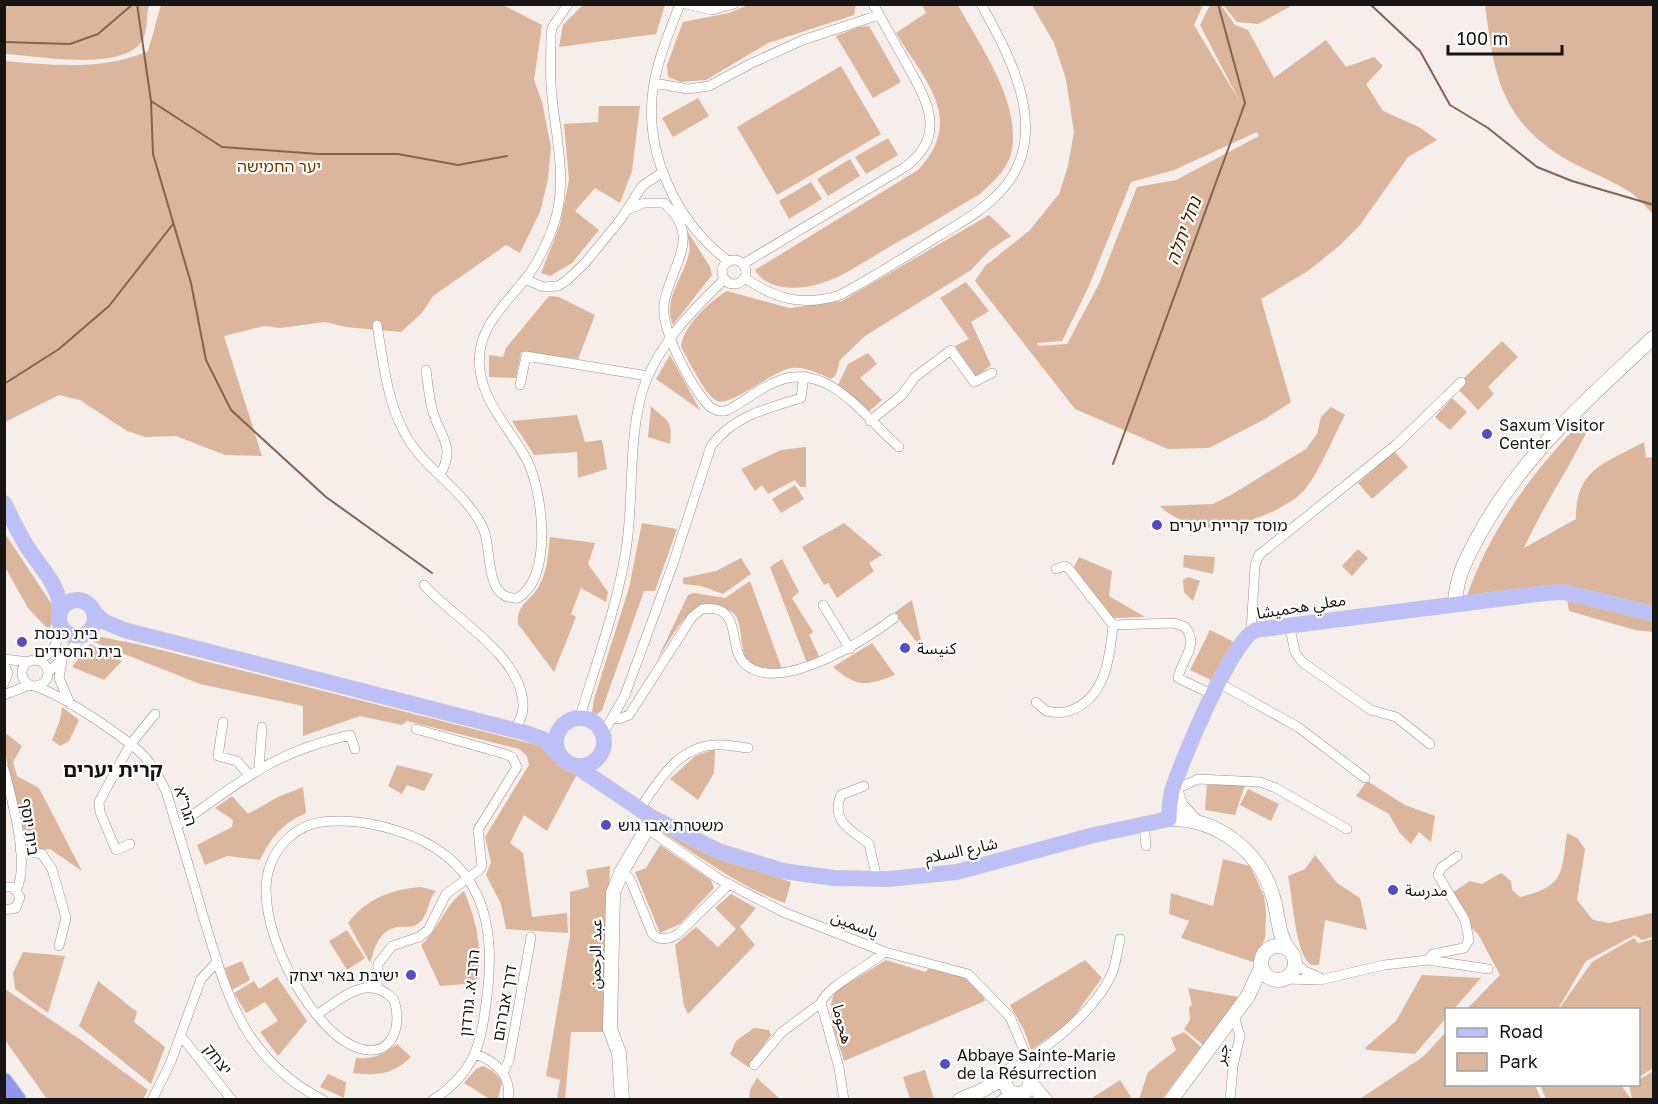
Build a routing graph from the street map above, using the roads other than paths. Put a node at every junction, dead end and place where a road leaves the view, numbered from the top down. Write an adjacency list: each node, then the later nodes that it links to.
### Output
1 (568, 4): 14 (street)
2 (680, 4): 8 (street)
3 (686, 4): 4 (street)
4 (734, 4)
5 (873, 4): 7 (street)
6 (981, 4): 13 (street)
7 (879, 15): 8 (street); 12 (street)
8 (654, 82): 9 (street)
9 (663, 172): 10 (street); 11 (street)
10 (627, 210): 14 (street); 18 (street)
11 (728, 261): 12 (street); 15 (street)
12 (744, 264): 13 (street)
13 (745, 278): 15 (street)
14 (525, 279): 27 (street)
15 (725, 279): 18 (street)
16 (377, 325): 27 (street)
17 (1653, 337): 33 (main road)
18 (669, 340): 21 (street); 22 (street)
19 (426, 370): 27 (street)
20 (992, 373): 25 (street)
21 (648, 376): 24 (street); 58 (street)
22 (804, 376): 25 (street); 59 (street)
23 (1461, 382): 42 (street)
24 (520, 385)
25 (870, 421): 26 (street)
26 (899, 447)
27 (440, 475)
28 (4, 502): 30 (main road)
29 (1056, 569): 40 (street)
30 (51, 580): 32 (main road); 37 (main road)
31 (424, 585): 64 (street)
32 (80, 600): 35 (main road); 37 (main road)
33 (1455, 603): 36 (main road, معلي هحميشا); 39 (main road, معلي هحميشا)
34 (822, 605): 44 (street)
35 (93, 611): 41 (main road); 43 (main road)
36 (1653, 614)
37 (60, 618): 43 (main road); 47 (street)
38 (894, 618): 44 (street)
39 (1289, 624): 42 (main road, معلي هحميشا); 67 (street)
40 (1113, 625): 52 (street); 55 (street)
41 (132, 632): 43 (main road); 64 (main road)
42 (1251, 632): 52 (main road, معلي هحميشا)
43 (85, 634): 45 (street)
44 (850, 649): 59 (street)
45 (63, 655): 49 (street); 56 (street)
46 (4, 661): 47 (street); 48 (street); 50 (street)
47 (33, 661): 48 (street); 49 (street, הגר"א)
48 (22, 674): 50 (street); 51 (street)
49 (46, 677): 51 (street); 53 (street, הגר"א)
50 (4, 684)
51 (32, 685): 53 (street, הגר"א); 54 (street)
52 (1216, 689): 76 (street); 78 (main road, معلي هحميشا)
53 (52, 694): 56 (street, הגר"א)
54 (4, 695)
55 (1036, 702)
56 (71, 706): 66 (street, הגר"א)
57 (155, 714): 66 (street)
58 (580, 717): 62 (main road); 65 (main road)
59 (614, 718): 65 (street)
60 (223, 722): 75 (street)
61 (261, 727): 73 (street)
62 (561, 727): 64 (main road); 70 (main road)
63 (416, 729): 91 (street)
64 (520, 732): 70 (main road)
65 (603, 734): 71 (main road)
66 (130, 744): 84 (street, הגר"א); 86 (street)
67 (1430, 744)
68 (748, 748): 80 (street)
69 (355, 749): 73 (street)
70 (559, 754): 72 (main road)
71 (600, 755): 72 (main road); 79 (main road, شارع السلام)
72 (576, 765): 79 (main road, شارع السلام)
73 (259, 768): 75 (street)
74 (4, 769): 88 (street, בית יוסף)
75 (249, 774): 84 (street)
76 (1365, 778)
77 (864, 786): 92 (street)
78 (1174, 786): 81 (main road, معلي هحميشا); 82 (main road); 85 (street)
79 (616, 793): 80 (main road, شارع السلام)
80 (647, 819): 90 (main road, عبد الرحمن); 92 (main road, شارع السلام); 93 (street, ياسمين)
81 (1169, 819): 82 (main road, شارع السلام); 83 (main road, شارع السلام)
82 (1196, 822): 97 (main road, شارع السلام)
83 (1144, 824): 87 (street); 92 (main road, شارع السلام)
84 (177, 826): 105 (street, הגר"א)
85 (1347, 829)
86 (130, 844)
87 (1146, 846)
88 (20, 850): 95 (street, בית יוסף); 100 (street)
89 (1457, 856): 104 (street)
90 (622, 871): 93 (street); 129 (main road, عبد الرحمن)
91 (469, 879): 110 (street); 113 (street, הרב א. גורדון); 117 (street, הרב א. גורדון)
92 (877, 879)
93 (729, 884): 102 (street, ياسمين)
94 (4, 887): 95 (street)
95 (16, 890): 96 (street, בית יוסף)
96 (4, 910)
97 (1277, 914): 101 (main road, شارع السلام); 103 (main road, شارع السلام)
98 (531, 937): 120 (street, דרך אברהם)
99 (1120, 939): 116 (street)
100 (59, 946)
101 (1268, 949): 103 (main road); 106 (main road)
102 (885, 952): 112 (street, هحوما); 118 (street, ياسمين)
103 (1292, 956): 108 (street); 109 (main road)
104 (1428, 960): 107 (street); 108 (street)
105 (217, 962): 115 (street); 126 (street)
106 (1261, 968): 109 (main road); 111 (main road)
107 (1488, 969)
108 (1329, 978): 109 (street)
109 (1279, 980): 111 (main road)
110 (377, 987): 113 (street); 113 (street)
111 (1248, 996): 114 (main road)
112 (821, 1003): 119 (street); 130 (street, هحوما)
113 (318, 1014)
114 (1234, 1016): 133 (main road); 134 (street, جبر)
115 (181, 1036): 124 (street); 125 (street, יצחק)
116 (1044, 1048): 118 (street); 122 (street)
117 (475, 1054): 120 (street); 127 (street, הרב א. גורדון)
118 (1028, 1060): 122 (street)
119 (754, 1065)
120 (503, 1073): 128 (street)
121 (4, 1081): 123 (highway)
122 (1015, 1085): 131 (main road); 132 (main road)
123 (18, 1100)
124 (152, 1100)
125 (232, 1100)
126 (323, 1100)
127 (433, 1100)
128 (508, 1100)
129 (622, 1100)
130 (844, 1100)
131 (960, 1100)
132 (1043, 1100)
133 (1171, 1100)
134 (1230, 1100)

